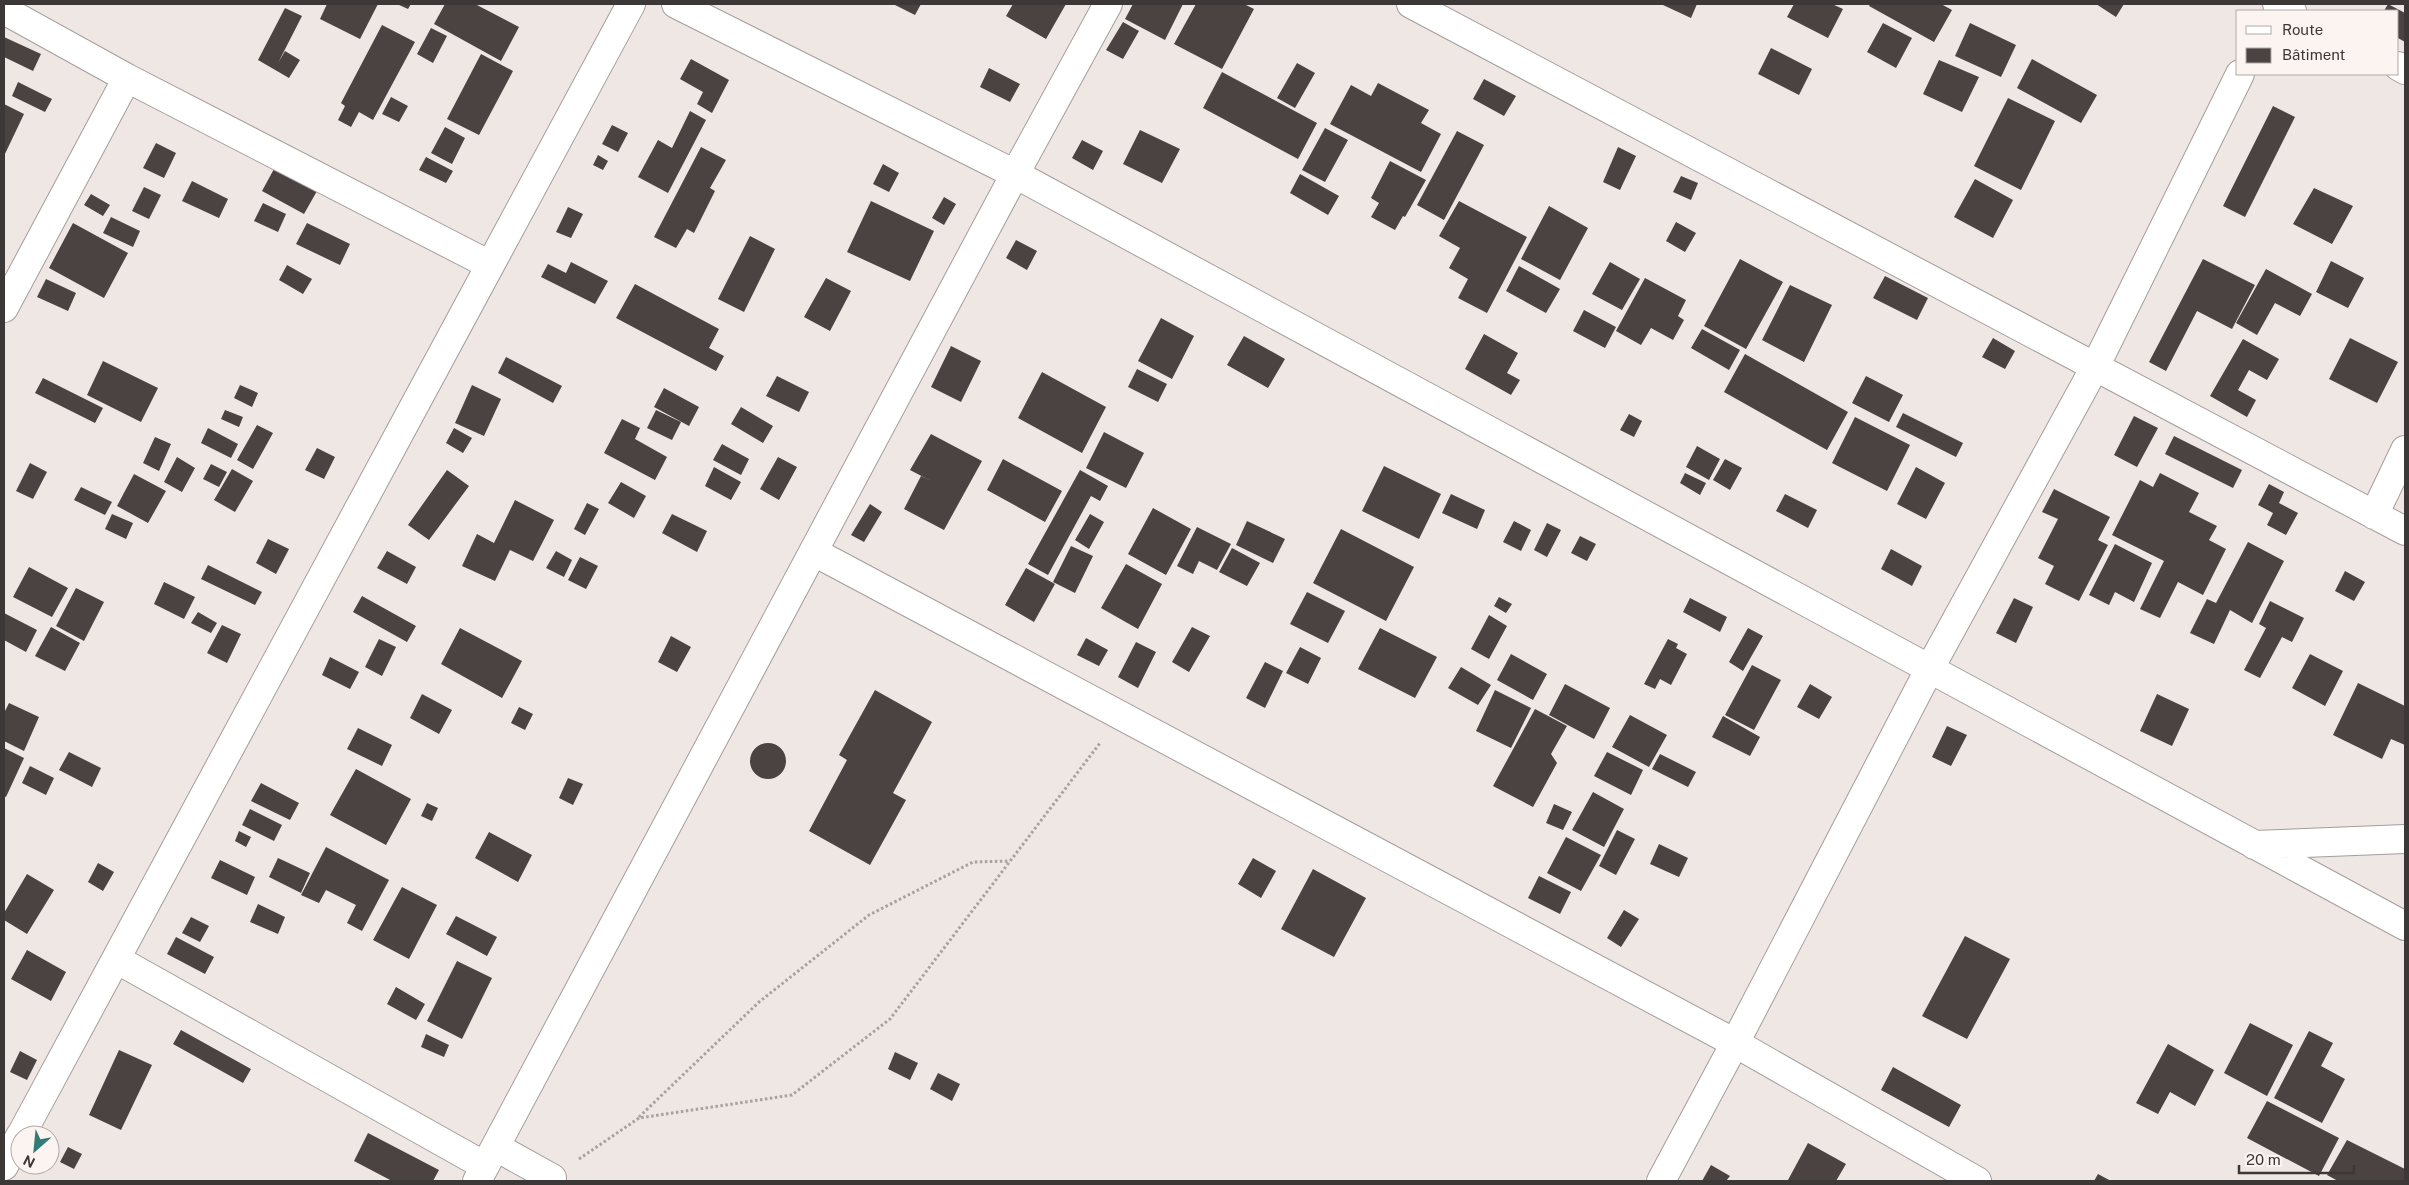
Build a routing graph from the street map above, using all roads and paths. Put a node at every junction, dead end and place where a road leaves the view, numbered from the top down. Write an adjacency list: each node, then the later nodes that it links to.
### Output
1 (631, 4): 11 (street)
2 (676, 4): 10 (street)
3 (1108, 4): 10 (street)
4 (1411, 4): 13 (street)
5 (2276, 4): 7 (street)
6 (4, 10): 9 (street)
7 (2290, 10)
8 (2240, 75): 13 (street)
9 (127, 78): 11 (street); 12 (street)
10 (1014, 174): 17 (street); 18 (street)
11 (490, 265): 24 (street)
12 (4, 308)
13 (2095, 366): 15 (street); 18 (street)
14 (2405, 450): 15 (street)
15 (2374, 514): 16 (street)
16 (2405, 531)
17 (814, 552): 25 (street); 28 (street)
18 (1930, 668): 21 (street); 25 (street)
19 (1102, 740): 22 (path)
20 (2405, 839): 21 (street)
21 (2253, 845): 23 (street)
22 (1010, 861): 26 (path); 26 (path)
23 (2405, 926)
24 (116, 959): 27 (street); 28 (street)
25 (1735, 1043): 30 (street); 31 (street)
26 (639, 1118): 29 (path)
27 (26, 1125)
28 (486, 1165): 29 (street)
29 (552, 1178)
30 (1661, 1181)
31 (1978, 1181)

